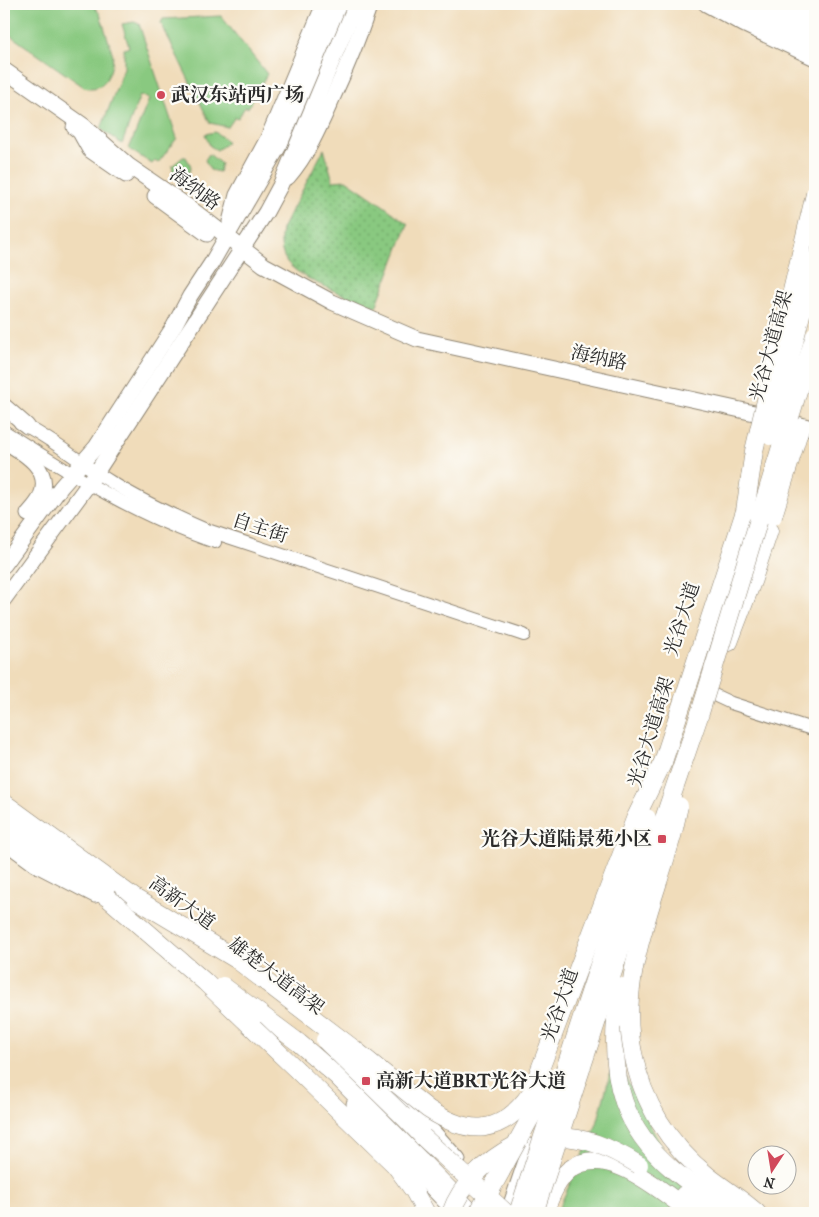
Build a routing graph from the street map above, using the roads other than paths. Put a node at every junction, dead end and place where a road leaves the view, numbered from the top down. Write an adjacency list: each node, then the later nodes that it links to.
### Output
1 (324, 4): 18 (main road)
2 (339, 4): 18 (main road)
3 (356, 4): 15 (main road)
4 (370, 4): 15 (main road)
5 (706, 4): 12 (main road)
6 (733, 4): 8 (main road)
7 (785, 4): 9 (main road)
8 (759, 10): 10 (highway); 11 (main road); 12 (highway)
9 (815, 23)
10 (815, 29)
11 (815, 40)
12 (814, 56)
13 (4, 70): 18 (main road, 海纳路)
14 (4, 77): 18 (main road, 海纳路)
15 (280, 186): 19 (main road)
16 (815, 194): 34 (highway, bridge)
17 (815, 232): 26 (main road, 光谷大道)
18 (224, 241): 19 (main road, 海纳路); 32 (main road)
19 (239, 251): 26 (main road, 海纳路); 33 (main road)
20 (815, 260): 34 (highway, 光谷大道高架, bridge)
21 (815, 335): 41 (highway, 光谷大道高架, bridge)
22 (815, 341): 27 (main road)
23 (815, 375): 39 (highway, bridge)
24 (4, 406): 28 (main road)
25 (4, 416): 28 (street, 自主街)
26 (768, 416): 27 (main road, 海纳路); 59 (main road, 光谷大道)
27 (794, 423): 29 (main road, 海纳路); 39 (main road)
28 (27, 426): 32 (street, 自主街)
29 (815, 429)
30 (4, 431): 32 (street, 自主街)
31 (8, 442): 35 (main road)
32 (78, 468): 33 (street, 自主街); 36 (main road)
33 (93, 477): 37 (main road); 38 (street, 自主街)
34 (745, 511): 43 (highway, 光谷大道高架)
35 (4, 548)
36 (4, 565)
37 (4, 599)
38 (522, 639)
39 (724, 654): 40 (main road)
40 (714, 695): 42 (street); 62 (main road)
41 (700, 713): 61 (highway, 光谷大道高架, bridge); 65 (highway, bridge); 66 (highway, bridge)
42 (815, 730)
43 (663, 762): 50 (highway, bridge); 51 (highway, 光谷大道高架, bridge)
44 (4, 796): 59 (main road, 高新大道)
45 (4, 803): 50 (highway, 雄楚大道高架)
46 (4, 823): 49 (highway, 雄楚大道高架)
47 (4, 828): 49 (main road)
48 (4, 841): 49 (main road)
49 (103, 897): 53 (highway, bridge); 55 (main road); 56 (highway, 雄楚大道高架, bridge)
50 (136, 899): 52 (highway, 雄楚大道高架, bridge)
51 (615, 915): 57 (highway, bridge); 60 (highway, 光谷大道高架, bridge)
52 (423, 1137): 58 (highway, 雄楚大道高架, bridge); 59 (highway, bridge)
53 (426, 1213)
54 (452, 1213): 64 (highway, bridge)
55 (456, 1213)
56 (472, 1213)
57 (478, 1213)
58 (498, 1213)
59 (506, 1213)
60 (518, 1213)
61 (534, 1213)
62 (543, 1213): 63 (highway)
63 (692, 1213)
64 (711, 1213)
65 (730, 1213)
66 (757, 1213)

